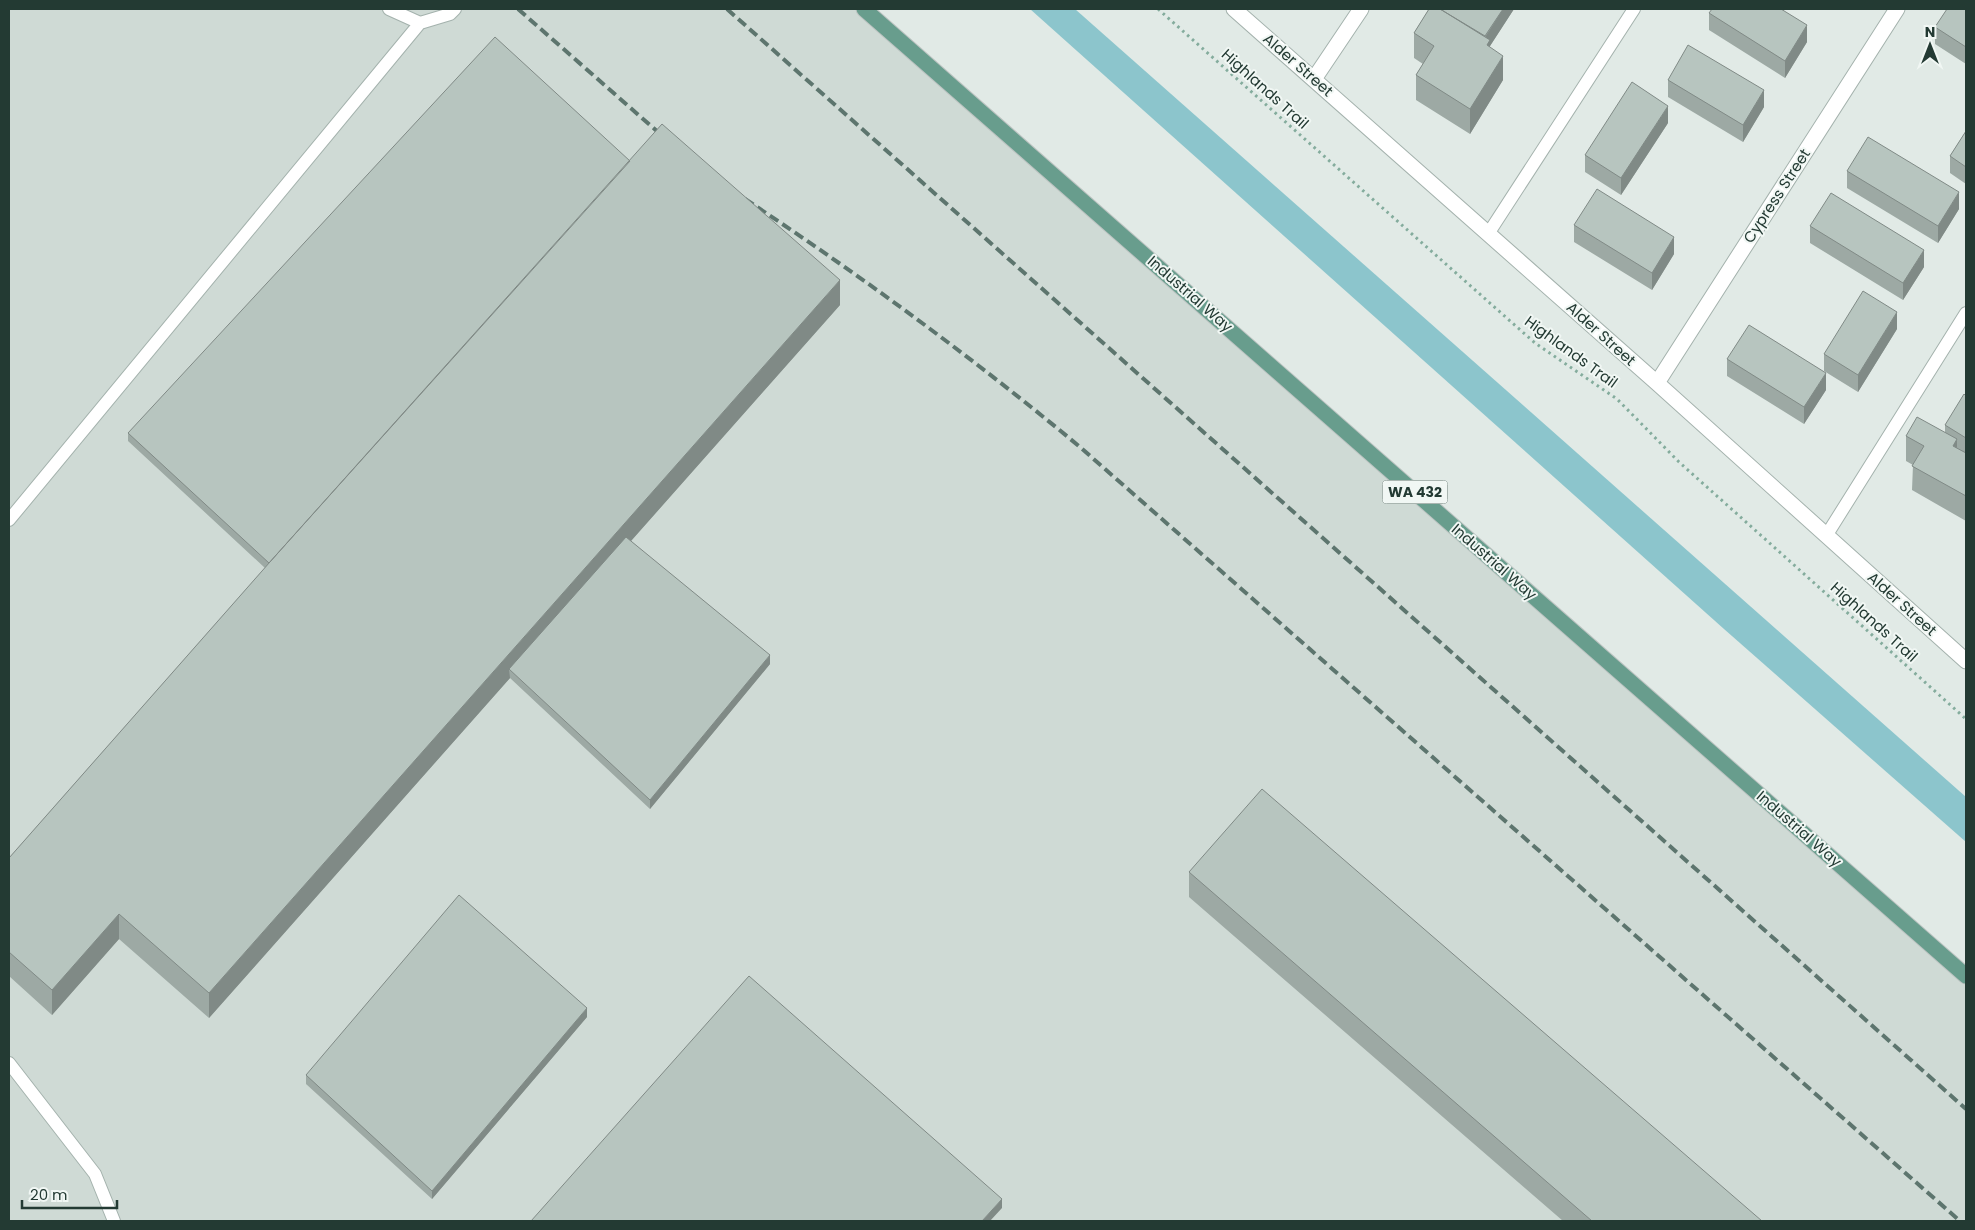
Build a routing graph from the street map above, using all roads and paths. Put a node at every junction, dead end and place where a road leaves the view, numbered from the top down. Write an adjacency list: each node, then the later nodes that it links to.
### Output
1 (389, 9): 9 (lane)
2 (455, 9): 9 (lane)
3 (864, 9): 18 (main road, Industrial Way / WA 432)
4 (1158, 9): 17 (path, Highlands Trail)
5 (1234, 9): 10 (street, Alder Street)
6 (1361, 9): 10 (street)
7 (1634, 9): 11 (lane)
8 (1896, 9): 13 (street, Cypress Street)
9 (420, 23): 14 (lane)
10 (1314, 79): 11 (street, Alder Street)
11 (1488, 234): 13 (street, Alder Street)
12 (1966, 313): 15 (lane)
13 (1656, 383): 15 (street, Alder Street)
14 (9, 520)
15 (1826, 536): 16 (street, Alder Street)
16 (1966, 661)
17 (1966, 719)
18 (1966, 976)
19 (9, 1063): 20 (lane)
20 (114, 1221)

